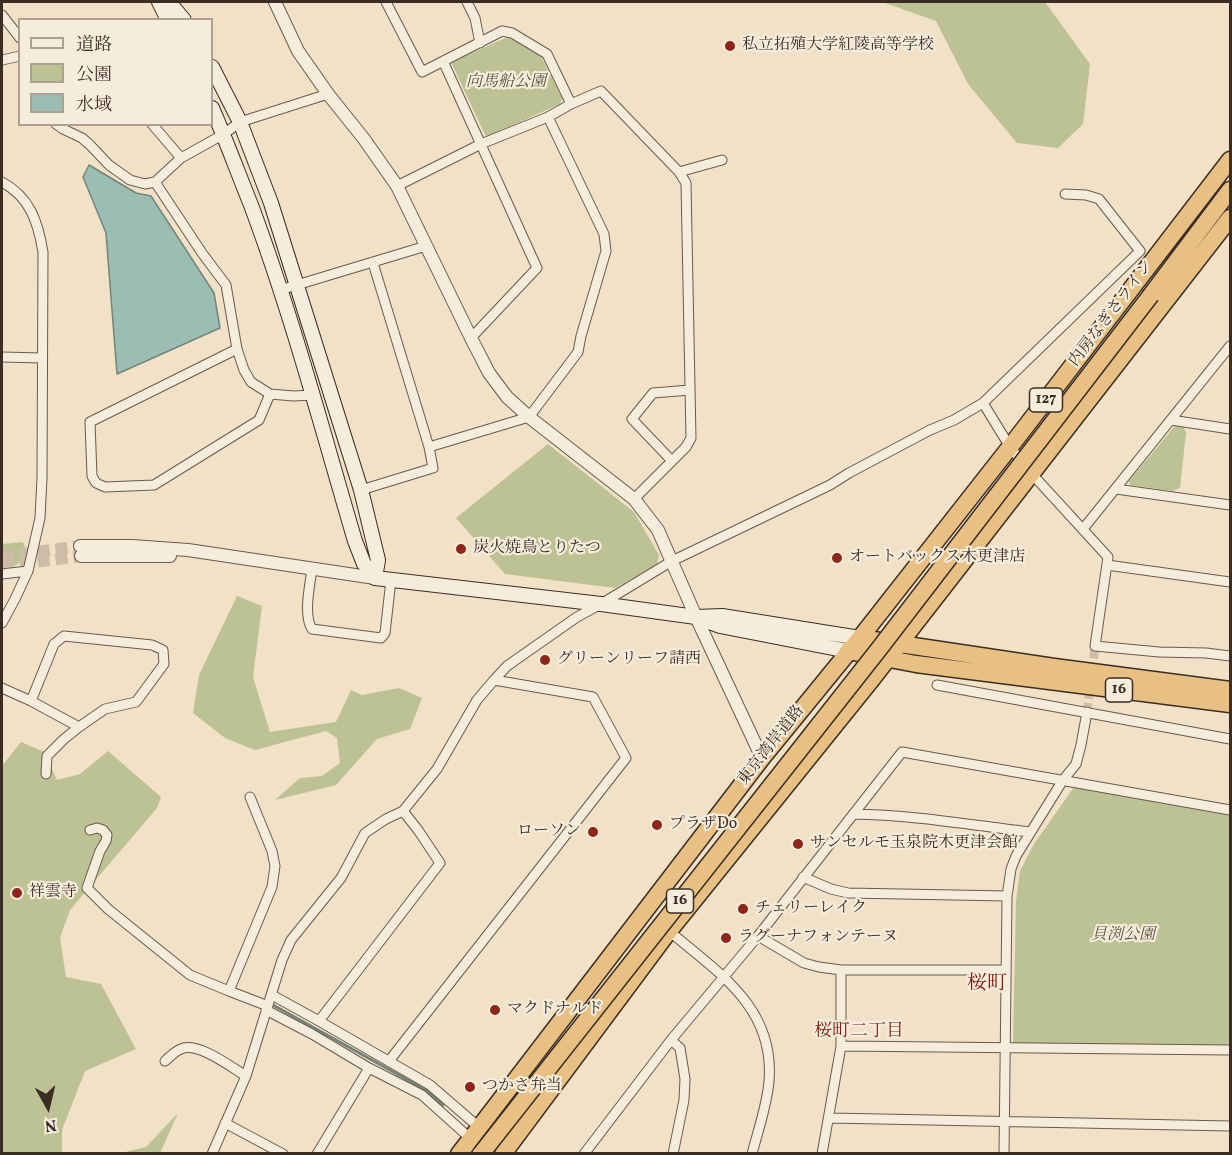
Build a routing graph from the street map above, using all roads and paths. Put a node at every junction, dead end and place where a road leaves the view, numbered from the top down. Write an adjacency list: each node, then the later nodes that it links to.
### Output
1 (159, 2): 7 (main road)
2 (169, 2): 8 (main road)
3 (275, 2): 15 (street)
4 (386, 2): 13 (street)
5 (467, 2): 10 (street)
6 (2, 15): 9 (street)
7 (167, 18)
8 (182, 18)
9 (18, 35)
10 (480, 43): 13 (street); 16 (street)
11 (18, 56): 12 (street)
12 (2, 60)
13 (443, 61): 23 (street)
14 (213, 69): 19 (main road)
15 (328, 94): 19 (street); 30 (street)
16 (571, 104): 18 (street); 27 (street)
17 (213, 110): 22 (main road)
18 (548, 117): 23 (street); 47 (street)
19 (240, 122): 22 (street); 36 (main road)
20 (59, 126): 29 (street)
21 (154, 126): 24 (street)
22 (224, 134): 24 (street); 37 (main road)
23 (481, 144): 30 (street); 38 (street)
24 (181, 158): 29 (street)
25 (722, 160): 27 (street)
26 (1230, 160): 51 (highway, 内房なぎさライン / 127)
27 (679, 172): 43 (street)
28 (2, 182): 42 (street)
29 (155, 182): 40 (street)
30 (397, 186): 34 (street)
31 (1230, 190): 74 (highway, 127, bridge)
32 (1065, 194): 46 (street)
33 (1230, 218): 53 (highway, 内房なぎさライン / 127)
34 (426, 246): 35 (street); 38 (street)
35 (373, 263): 36 (street); 50 (street)
36 (296, 285): 37 (street); 55 (main road)
37 (280, 290): 45 (main road)
38 (471, 338): 47 (street)
39 (1230, 346): 48 (street)
40 (237, 349): 44 (street); 44 (street)
41 (2, 357): 42 (street)
42 (42, 358): 63 (street)
43 (690, 390): 52 (street); 52 (street)
44 (270, 394): 45 (street)
45 (313, 395): 65 (main road)
46 (983, 403): 51 (street); 60 (street)
47 (529, 417): 50 (street); 56 (street)
48 (1171, 420): 49 (street); 54 (street)
49 (1230, 429)
50 (429, 447): 55 (street)
51 (1010, 447): 53 (street); 71 (highway, 内房なぎさライン / 127)
52 (672, 461): 56 (street)
53 (1032, 474): 58 (street); 72 (highway, 内房なぎさライン / 127)
54 (1116, 489): 57 (street); 58 (street)
55 (361, 490): 65 (main road)
56 (634, 499): 60 (street)
57 (1230, 505)
58 (1083, 529): 61 (street)
59 (80, 551): 62 (street)
60 (672, 561): 68 (street); 69 (street)
61 (1107, 565): 67 (street); 75 (street)
62 (312, 569): 65 (street); 66 (street)
63 (28, 571): 64 (street); 70 (street)
64 (2, 574)
65 (375, 578): 66 (main road)
66 (392, 580): 68 (main road)
67 (1230, 582)
68 (601, 604): 69 (main road); 76 (street)
69 (696, 617): 71 (main road); 73 (main road); 85 (street)
70 (2, 623)
71 (860, 638): 72 (highway, 16); 73 (highway, 東京湾岸道路 / 16)
72 (899, 644): 74 (highway, 内房なぎさライン / 127); 79 (highway, 16)
73 (848, 651): 74 (highway, 16); 85 (highway, 東京湾岸道路 / 16)
74 (883, 654): 81 (highway, 16); 96 (highway, 16); 123 (highway, 東京湾岸道路 / 16, bridge)
75 (1230, 656)
76 (494, 680): 90 (street); 110 (street)
77 (937, 685): 82 (street)
78 (2, 688): 80 (street)
79 (1230, 690)
80 (31, 701): 83 (street); 83 (street)
81 (1230, 704)
82 (1087, 712): 84 (street); 87 (street)
83 (79, 727): 86 (street)
84 (1230, 739)
85 (762, 758): 117 (highway, 東京湾岸道路 / 16)
86 (46, 774)
87 (1063, 780): 89 (street); 91 (street); 93 (street)
88 (250, 797): 101 (street)
89 (1230, 810)
90 (403, 811): 102 (street); 104 (street)
91 (853, 814): 93 (street); 94 (street)
92 (90, 830): 101 (street)
93 (1030, 832): 95 (street)
94 (803, 878): 95 (street); 97 (street)
95 (1007, 896): 99 (street)
96 (669, 932): 100 (street); 118 (highway, 16)
97 (758, 936): 98 (street); 100 (street)
98 (841, 970): 99 (street); 106 (street)
99 (1006, 970): 107 (street)
100 (724, 977): 105 (street); 127 (street)
101 (229, 991): 103 (street)
102 (272, 995): 103 (street); 104 (street)
103 (267, 1008): 111 (street); 112 (street)
104 (319, 1021): 110 (street)
105 (671, 1040): 125 (street); 126 (street)
106 (841, 1046): 107 (street); 113 (street)
107 (1006, 1048): 108 (street); 114 (street)
108 (1230, 1050)
109 (165, 1061): 112 (street)
110 (389, 1061): 117 (street)
111 (369, 1068): 117 (street); 121 (street)
112 (246, 1076): 115 (street)
113 (830, 1118): 114 (street); 128 (street)
114 (1005, 1122): 116 (street); 129 (street)
115 (225, 1123): 119 (street); 120 (street)
116 (1230, 1126)
117 (475, 1133): 118 (street); 122 (highway, 東京湾岸道路 / 16); 124 (street)
118 (506, 1152)
119 (212, 1154)
120 (283, 1154)
121 (317, 1154)
122 (459, 1154)
123 (481, 1154)
124 (487, 1154)
125 (584, 1154)
126 (673, 1154)
127 (752, 1154)
128 (822, 1154)
129 (1004, 1154)

